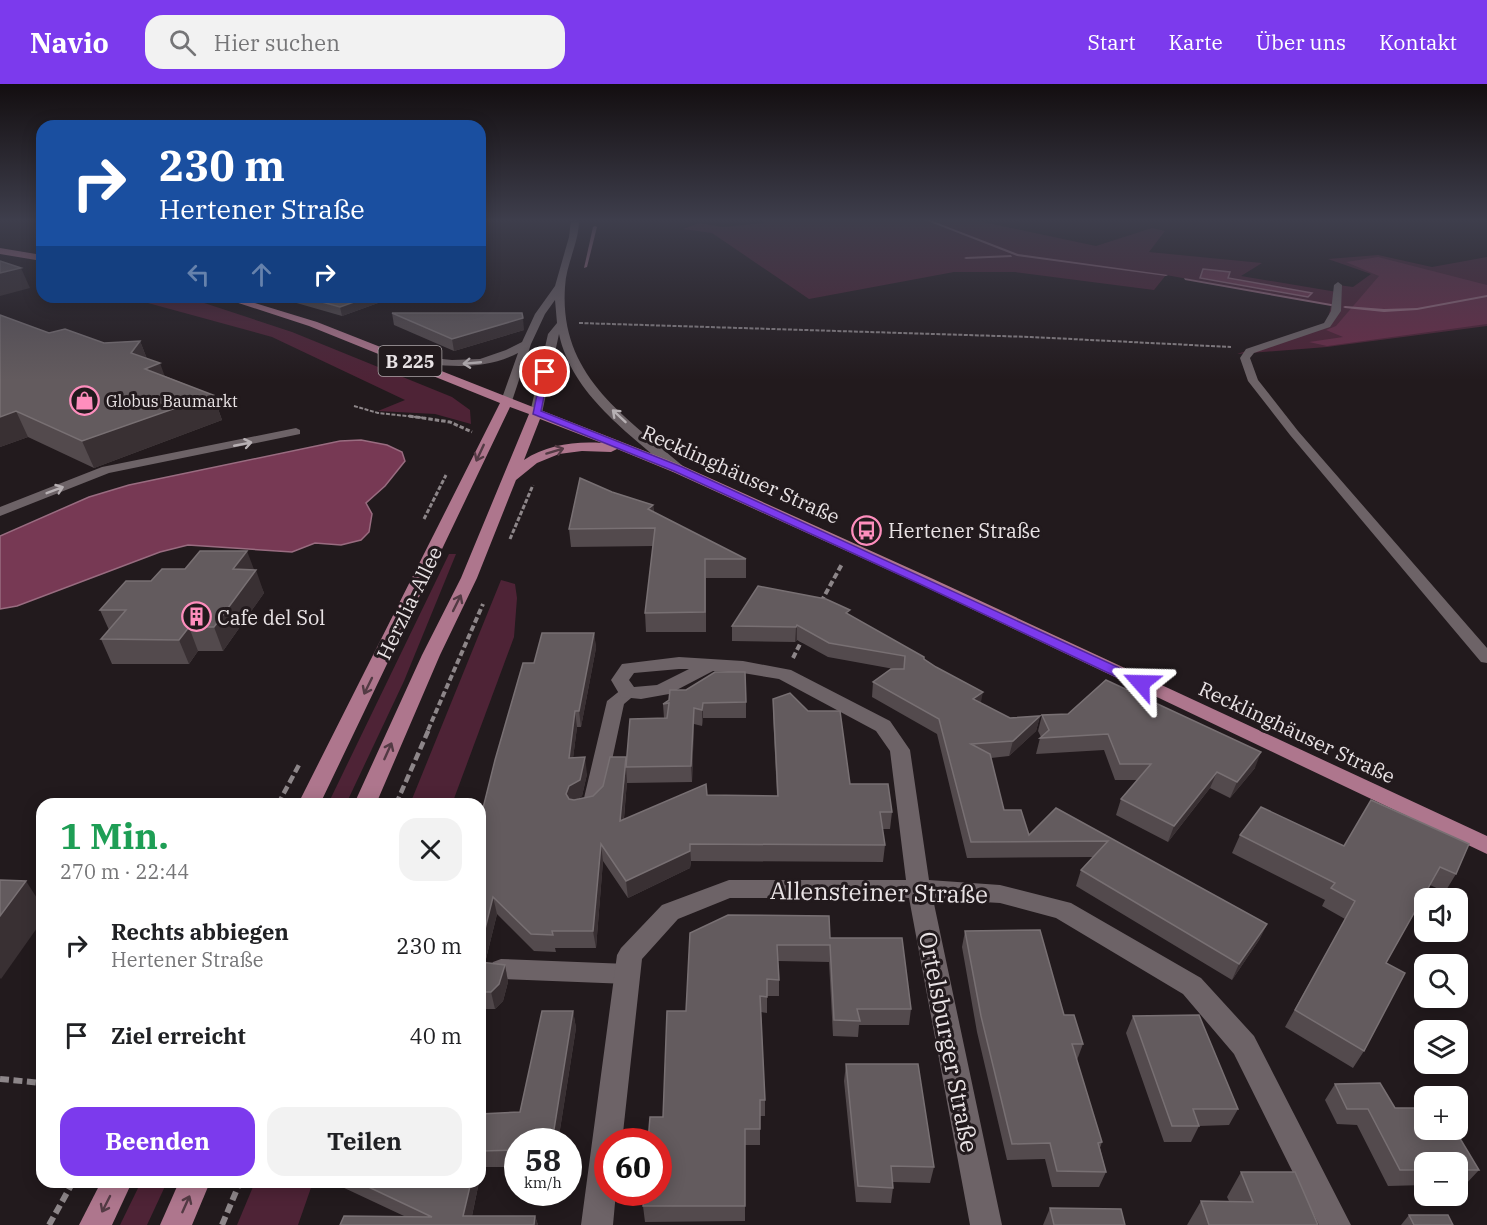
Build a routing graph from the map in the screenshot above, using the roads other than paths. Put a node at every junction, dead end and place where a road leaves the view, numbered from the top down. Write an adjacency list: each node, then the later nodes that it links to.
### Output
1 (564, 273): 3 (main road)
2 (1338, 285): 15 (lane)
3 (560, 286): 5 (main road); 6 (main road)
4 (245, 303): 7 (main road, Recklinghäuser Straße / B 225)
5 (563, 323): 9 (main road); 12 (main road, one-way to 5)
6 (526, 344): 7 (main road, one-way to 7); 8 (main road)
7 (402, 358): 8 (main road, Recklinghäuser Straße / B 225)
8 (507, 401): 9 (main road, Recklinghäuser Straße / B 225); 18 (main road, Herzlia-Allee, one-way to 18)
9 (536, 412): 11 (main road, Recklinghäuser Straße / B 225); 13 (main road)
10 (296, 432): 14 (lane, one-way to 10)
11 (633, 450): 12 (main road, Recklinghäuser Straße / B 225); 13 (main road, one-way to 11)
12 (678, 469): 21 (main road, Recklinghäuser Straße / B 225)
13 (507, 481): 19 (main road, one-way to 13)
14 (0, 512)
15 (1487, 658)
16 (711, 664): 17 (main road); 17 (main road, Ortelsburger Straße); 22 (main road, Ortelsburger Straße)
17 (628, 693): 20 (lane)
18 (312, 798)
19 (367, 798)
20 (580, 809)
21 (1487, 846)
22 (919, 889): 24 (main road, Allensteiner Straße); 30 (main road, Ortelsburger Straße); 31 (main road, Allensteiner Straße)
23 (501, 969): 24 (lane)
24 (628, 974): 29 (main road, Allensteiner Straße)
25 (114, 1188): 27 (main road, one-way to 27)
26 (192, 1188): 28 (main road, one-way to 26)
27 (95, 1225)
28 (176, 1225)
29 (597, 1225)
30 (986, 1225)
31 (1335, 1225)

